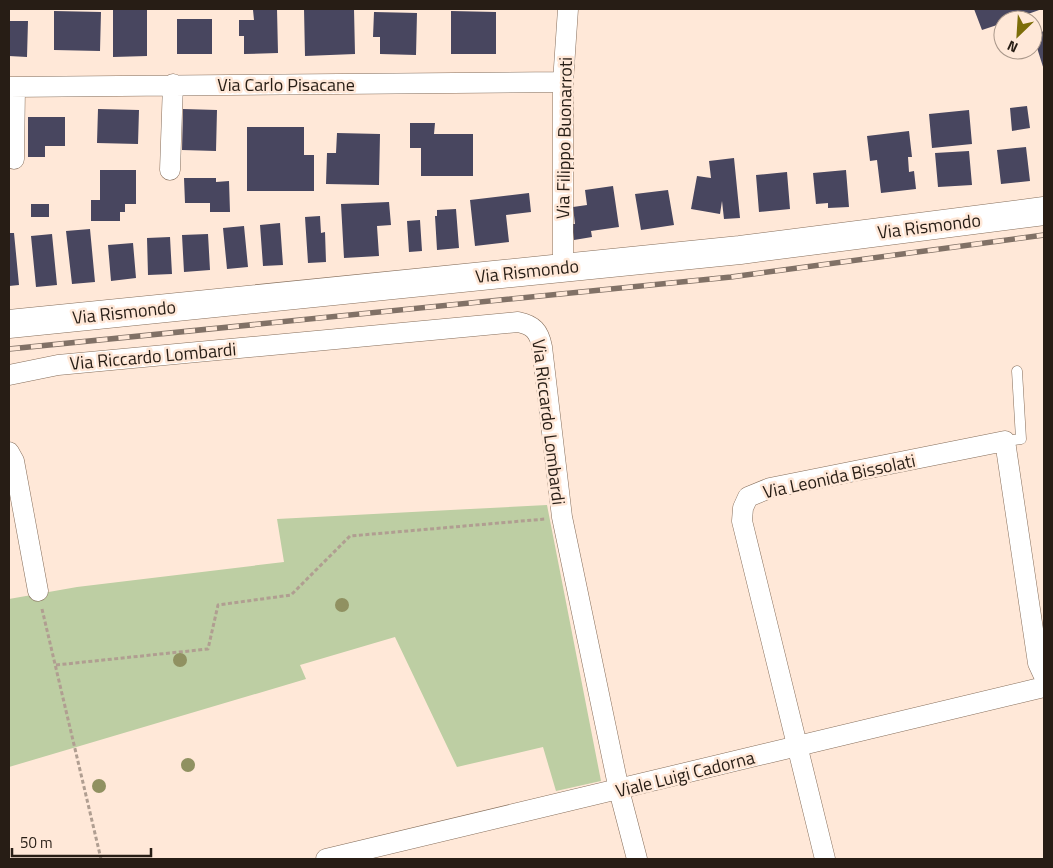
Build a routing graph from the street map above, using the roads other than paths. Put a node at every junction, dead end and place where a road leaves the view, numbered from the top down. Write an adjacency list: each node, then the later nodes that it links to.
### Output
1 (568, 9): 2 (street, Via Filippo Buonarroti)
2 (563, 82): 3 (street, Via Carlo Pisacane); 8 (street, Via Filippo Buonarroti)
3 (173, 84): 4 (street, Via Carlo Pisacane); 6 (street)
4 (12, 87): 5 (street)
5 (14, 159)
6 (170, 170)
7 (1044, 211): 8 (street, Via Rismondo)
8 (563, 268): 9 (street, Via Rismondo)
9 (9, 324)
10 (1017, 371): 12 (lane)
11 (9, 375): 18 (street, Via Riccardo Lombardi)
12 (1005, 441): 15 (street); 17 (street, Via Leonida Bissolati)
13 (9, 452): 14 (street)
14 (38, 591)
15 (1044, 676)
16 (1044, 687): 17 (street, Viale Luigi Cadorna)
17 (797, 747): 18 (street, Viale Luigi Cadorna); 22 (street, Via Leonida Bissolati)
18 (619, 790): 19 (street, Viale Luigi Cadorna); 21 (street, Via Riccardo Lombardi)
19 (382, 853): 20 (street, Viale Luigi Cadorna)
20 (326, 859)
21 (637, 859)
22 (825, 859)

